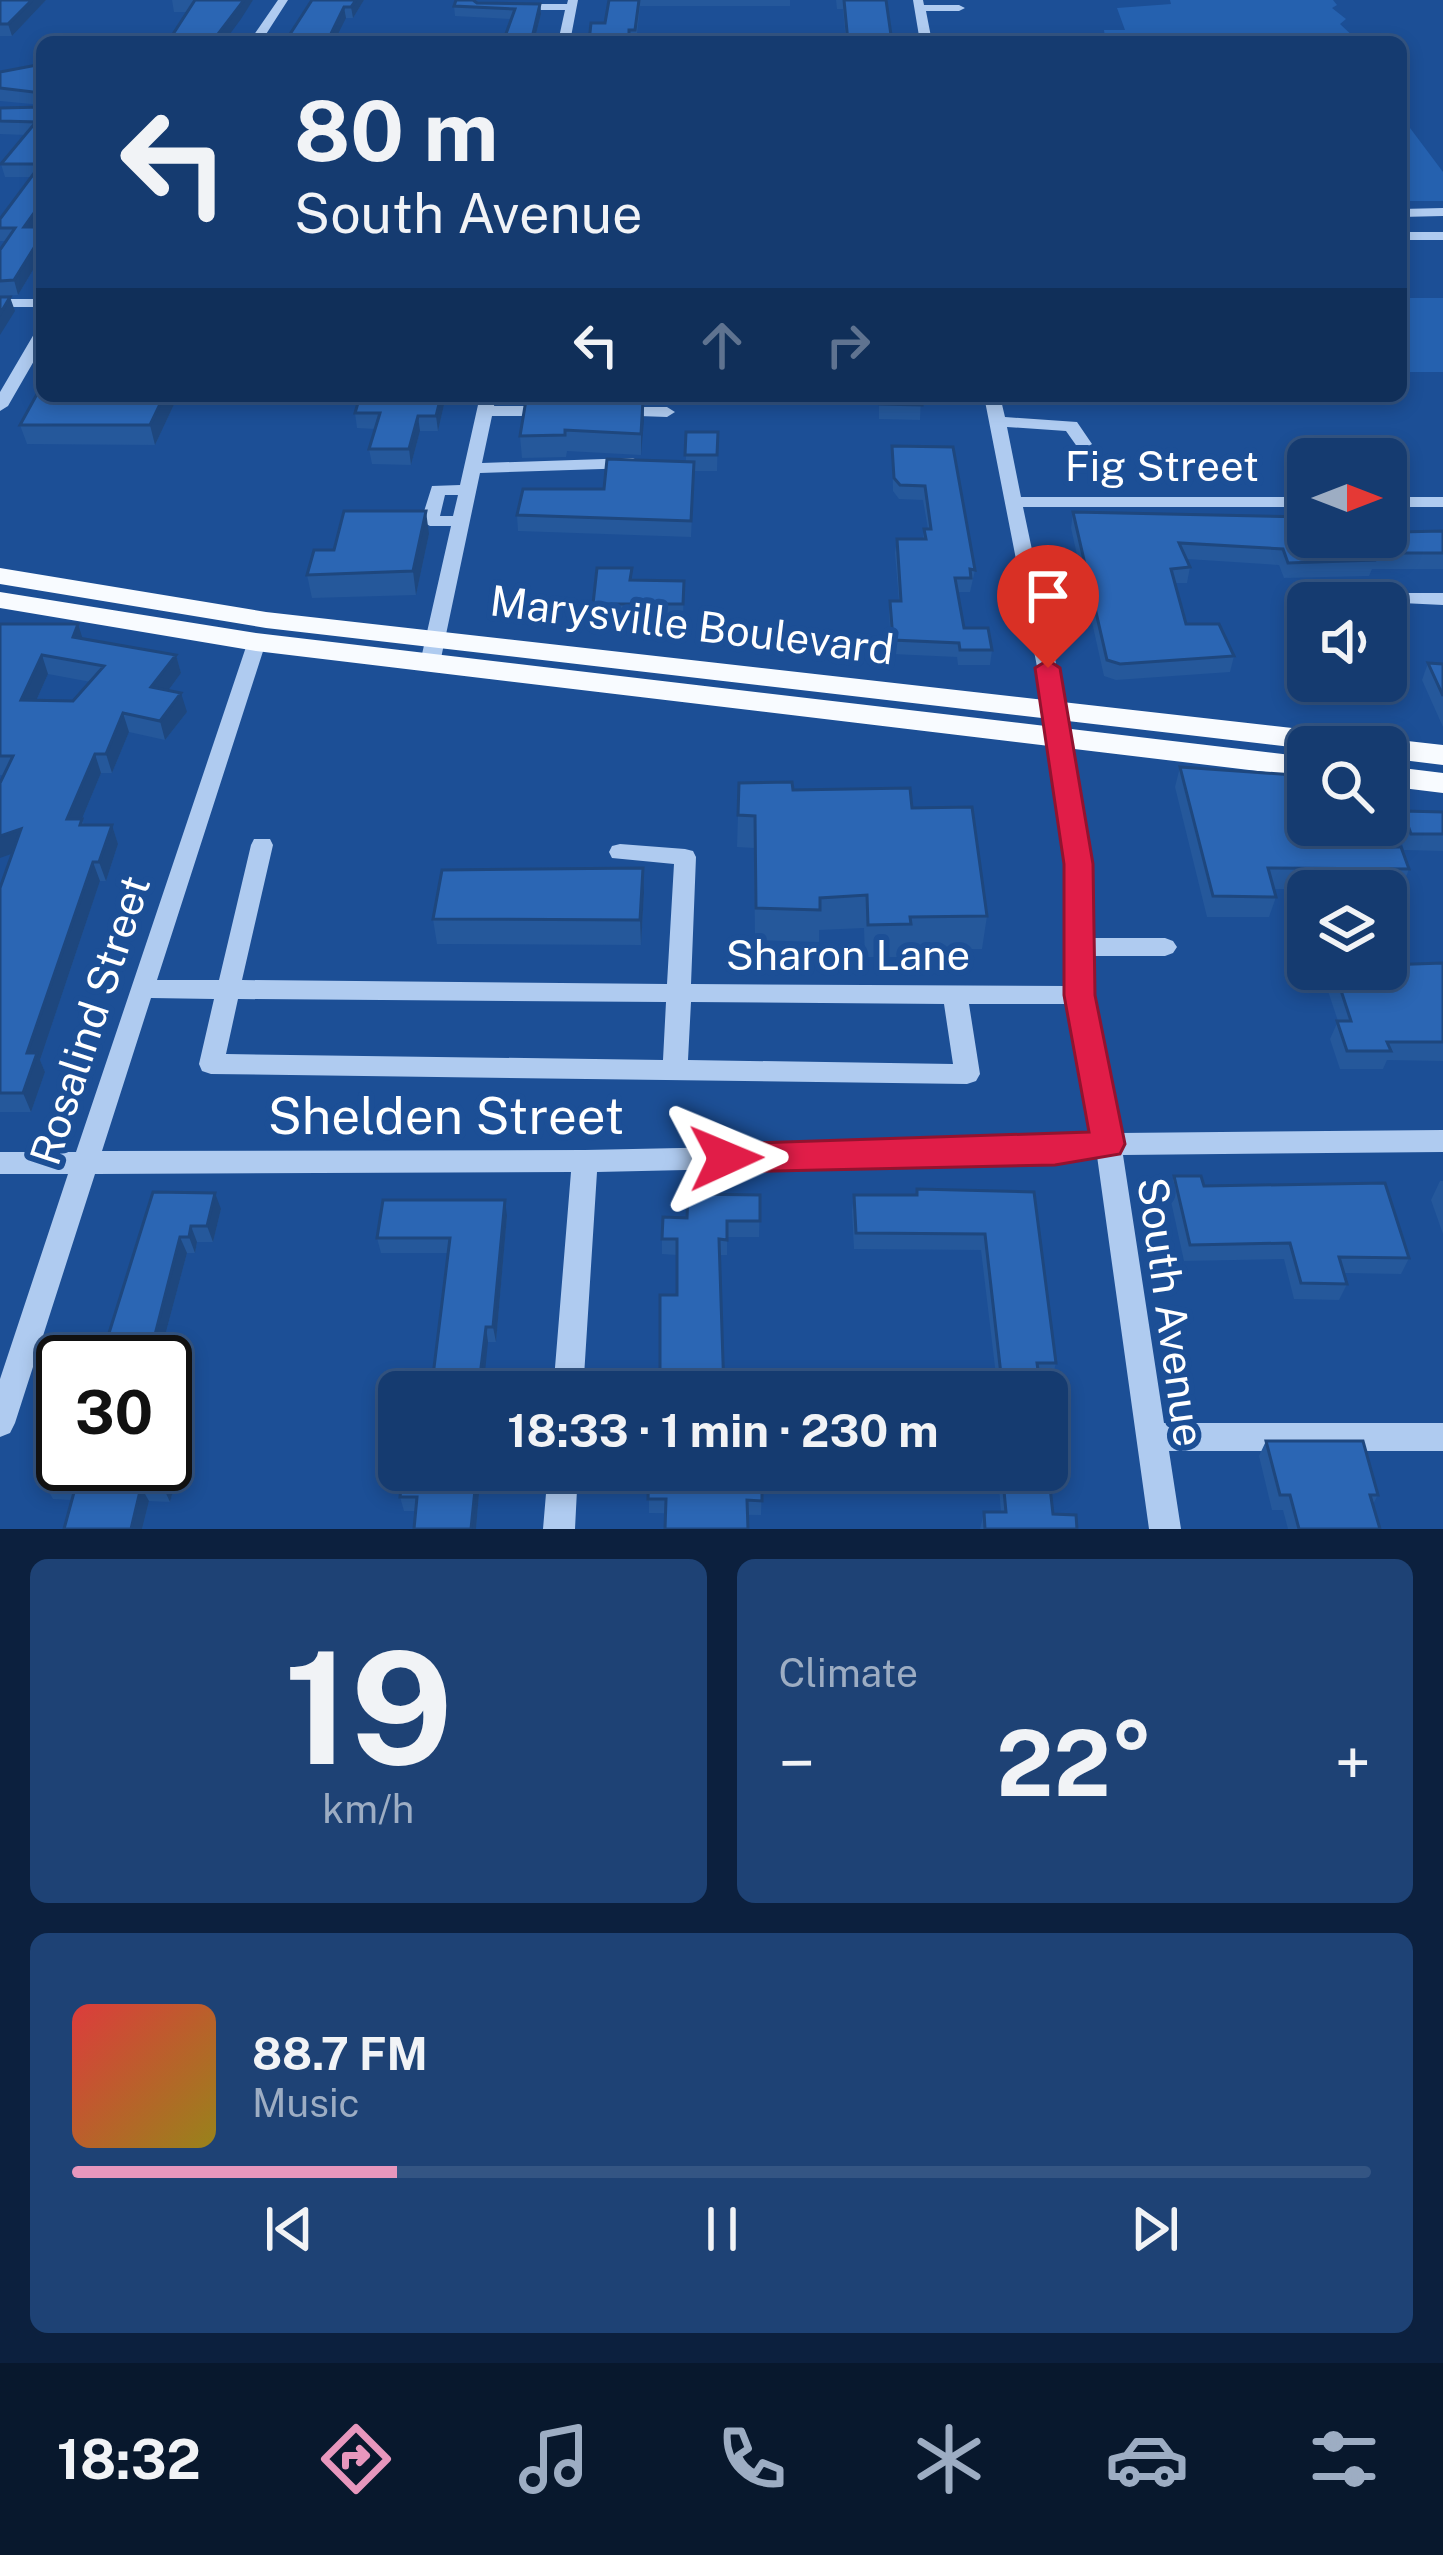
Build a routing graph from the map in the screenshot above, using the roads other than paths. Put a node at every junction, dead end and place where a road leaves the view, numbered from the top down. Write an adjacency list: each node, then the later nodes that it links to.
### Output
1 (283, 0): 6 (street)
2 (572, 4): 4 (street); 9 (street)
3 (918, 4): 5 (street); 10 (street)
4 (501, 7)
5 (959, 8)
6 (268, 23): 7 (street); 8 (street)
7 (288, 23)
8 (259, 36)
9 (563, 36)
10 (925, 36)
11 (1443, 212): 12 (street)
12 (1407, 213)
13 (1407, 236): 14 (street)
14 (1443, 236)
15 (0, 303): 16 (street)
16 (36, 303)
17 (36, 344): 20 (street)
18 (993, 402): 24 (street, South Avenue)
19 (486, 403): 21 (street); 27 (street)
20 (0, 406)
21 (576, 411)
22 (598, 412): 23 (street)
23 (667, 412)
24 (997, 422): 25 (street); 29 (street, South Avenue)
25 (1084, 444)
26 (650, 464): 27 (street)
27 (472, 468): 28 (street)
28 (468, 490): 33 (street); 33 (street)
29 (1015, 502): 30 (street, Fig Street); 43 (street, South Avenue)
30 (1287, 502)
31 (1407, 502): 32 (street)
32 (1443, 502)
33 (461, 521): 39 (street)
34 (0, 576): 38 (main road, Marysville Boulevard)
35 (1409, 599): 36 (street)
36 (1443, 599)
37 (0, 600): 38 (main road, Marysville Boulevard)
38 (261, 631): 39 (main road, Marysville Boulevard); 55 (street, Rosalind Street)
39 (433, 651): 40 (main road, Marysville Boulevard); 42 (main road, Marysville Boulevard)
40 (618, 659): 41 (main road, Marysville Boulevard); 42 (main road)
41 (843, 686): 42 (main road); 43 (main road, Marysville Boulevard)
42 (725, 699): 43 (main road, Marysville Boulevard)
43 (1059, 724): 44 (main road, Marysville Boulevard); 47 (main road, Marysville Boulevard); 52 (street, South Avenue)
44 (1287, 741)
45 (1407, 751): 46 (main road)
46 (1443, 755)
47 (1287, 763)
48 (1407, 779): 49 (main road)
49 (1443, 783)
50 (262, 845): 54 (street)
51 (620, 852): 56 (street, Sharon Lane)
52 (1079, 947): 53 (street); 58 (street, South Avenue)
53 (1165, 947)
54 (229, 988): 55 (street); 56 (street); 59 (street)
55 (142, 989): 63 (street, Rosalind Street)
56 (679, 992): 57 (street, Sharon Lane); 59 (street)
57 (955, 994): 58 (street, Sharon Lane); 59 (street)
58 (1079, 995): 61 (street, South Avenue)
59 (675, 1070)
60 (1443, 1141): 61 (street, Shelden Street)
61 (1108, 1144): 62 (street, Shelden Street); 67 (street, South Avenue)
62 (585, 1161): 63 (street, Shelden Street); 65 (street)
63 (85, 1162): 64 (street, Shelden Street); 66 (street, Rosalind Street)
64 (0, 1163)
65 (570, 1371)
66 (0, 1423)
67 (1149, 1438): 68 (street); 71 (street, South Avenue)
68 (1443, 1438)
69 (562, 1491): 70 (street)
70 (559, 1529)
71 (1165, 1529)

